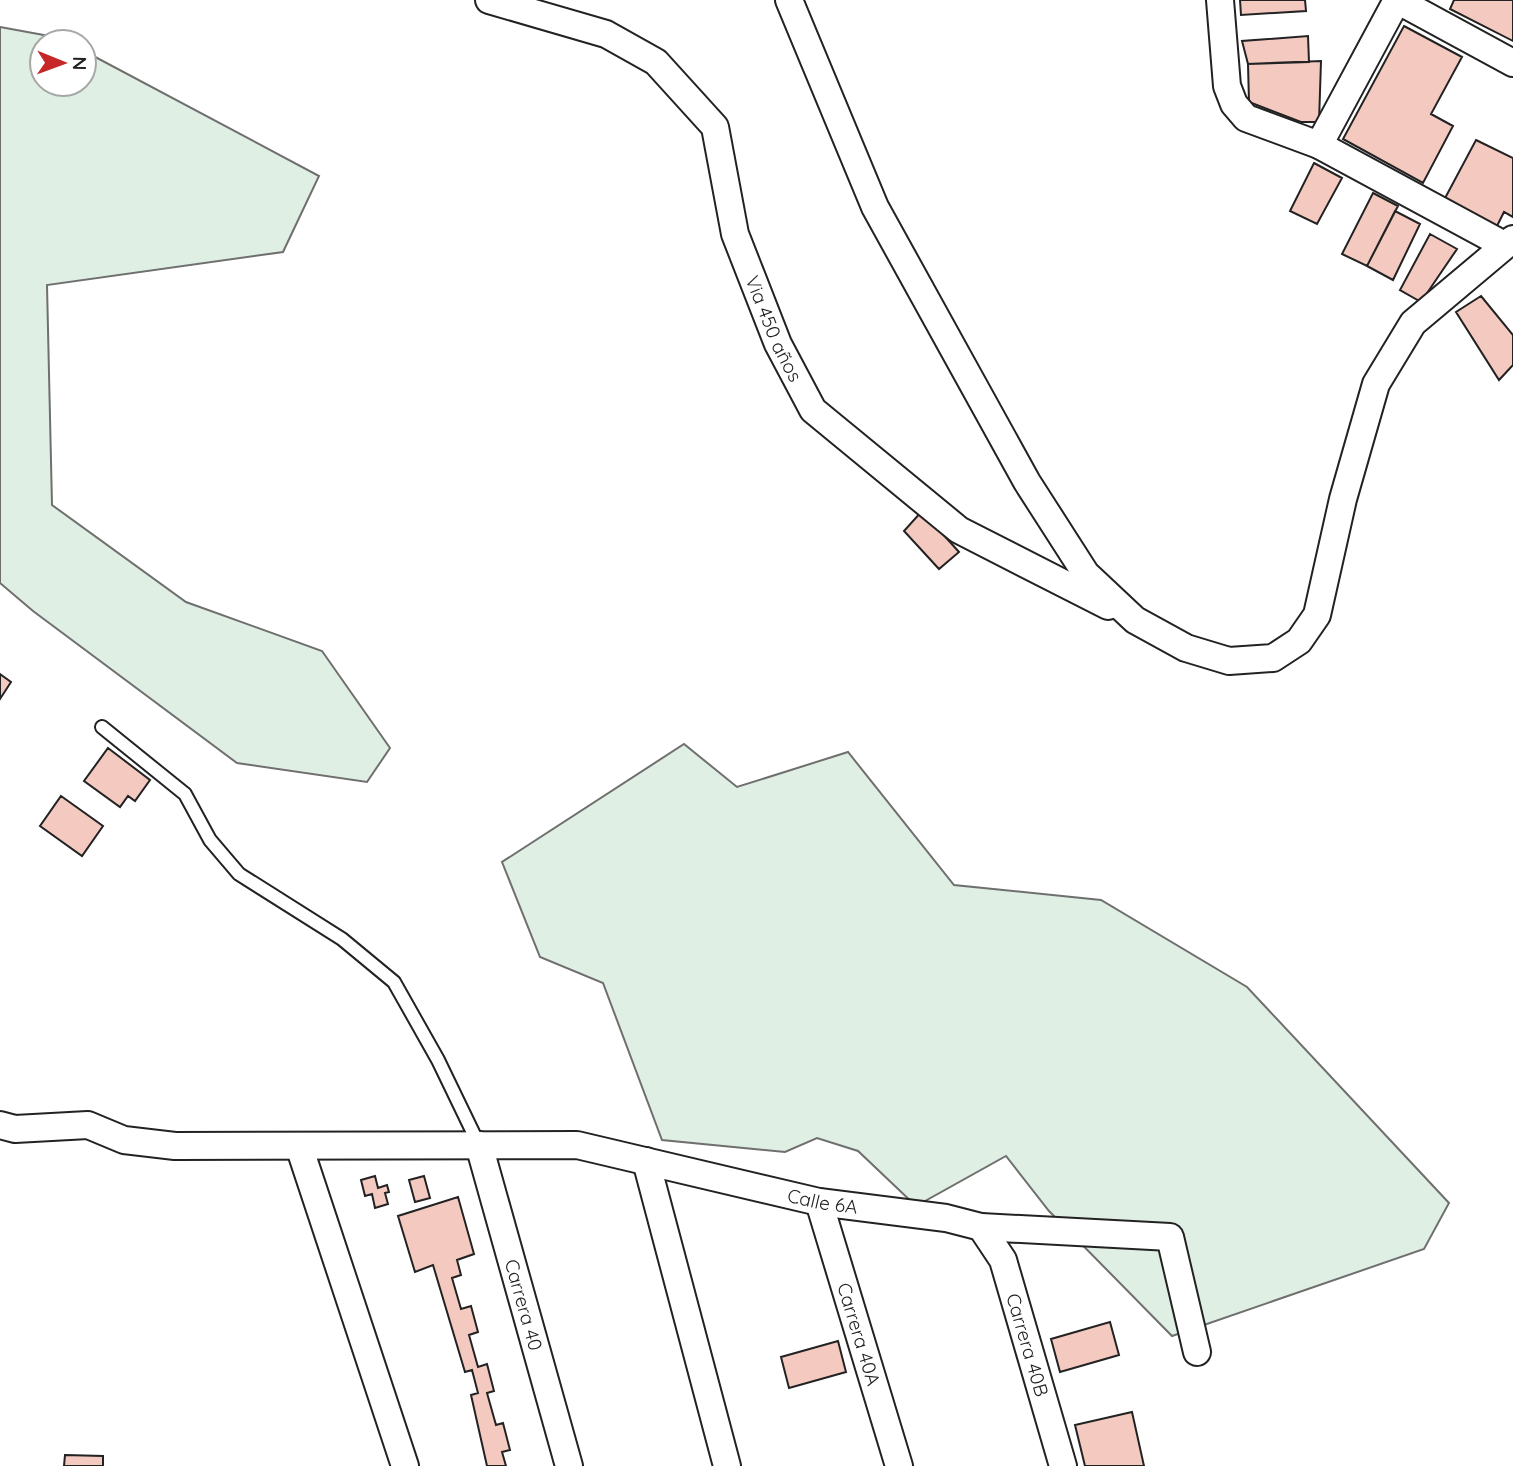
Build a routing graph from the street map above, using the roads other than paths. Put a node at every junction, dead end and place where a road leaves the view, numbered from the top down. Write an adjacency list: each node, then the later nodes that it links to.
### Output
1 (489, 0): 8 (street, Via 450 años)
2 (789, 0): 8 (street)
3 (1220, 0): 6 (street)
4 (1397, 0): 5 (street); 6 (street)
5 (1513, 63)
6 (1319, 145): 7 (street)
7 (1509, 242): 8 (street)
8 (1135, 620)
9 (102, 727): 11 (lane)
10 (0, 1125): 12 (street, Calle 6A)
11 (479, 1145): 12 (street, Calle 6A); 13 (street, Calle 6A); 19 (street, Carrera 40)
12 (299, 1146): 18 (street)
13 (646, 1161): 14 (street, Calle 6A); 20 (street)
14 (819, 1202): 15 (street, Calle 6A); 17 (street, Carrera 40A)
15 (981, 1227): 16 (street, Calle 6A); 21 (street, Carrera 40B)
16 (1197, 1352)
17 (893, 1465)
18 (405, 1466)
19 (569, 1466)
20 (727, 1466)
21 (1063, 1466)

